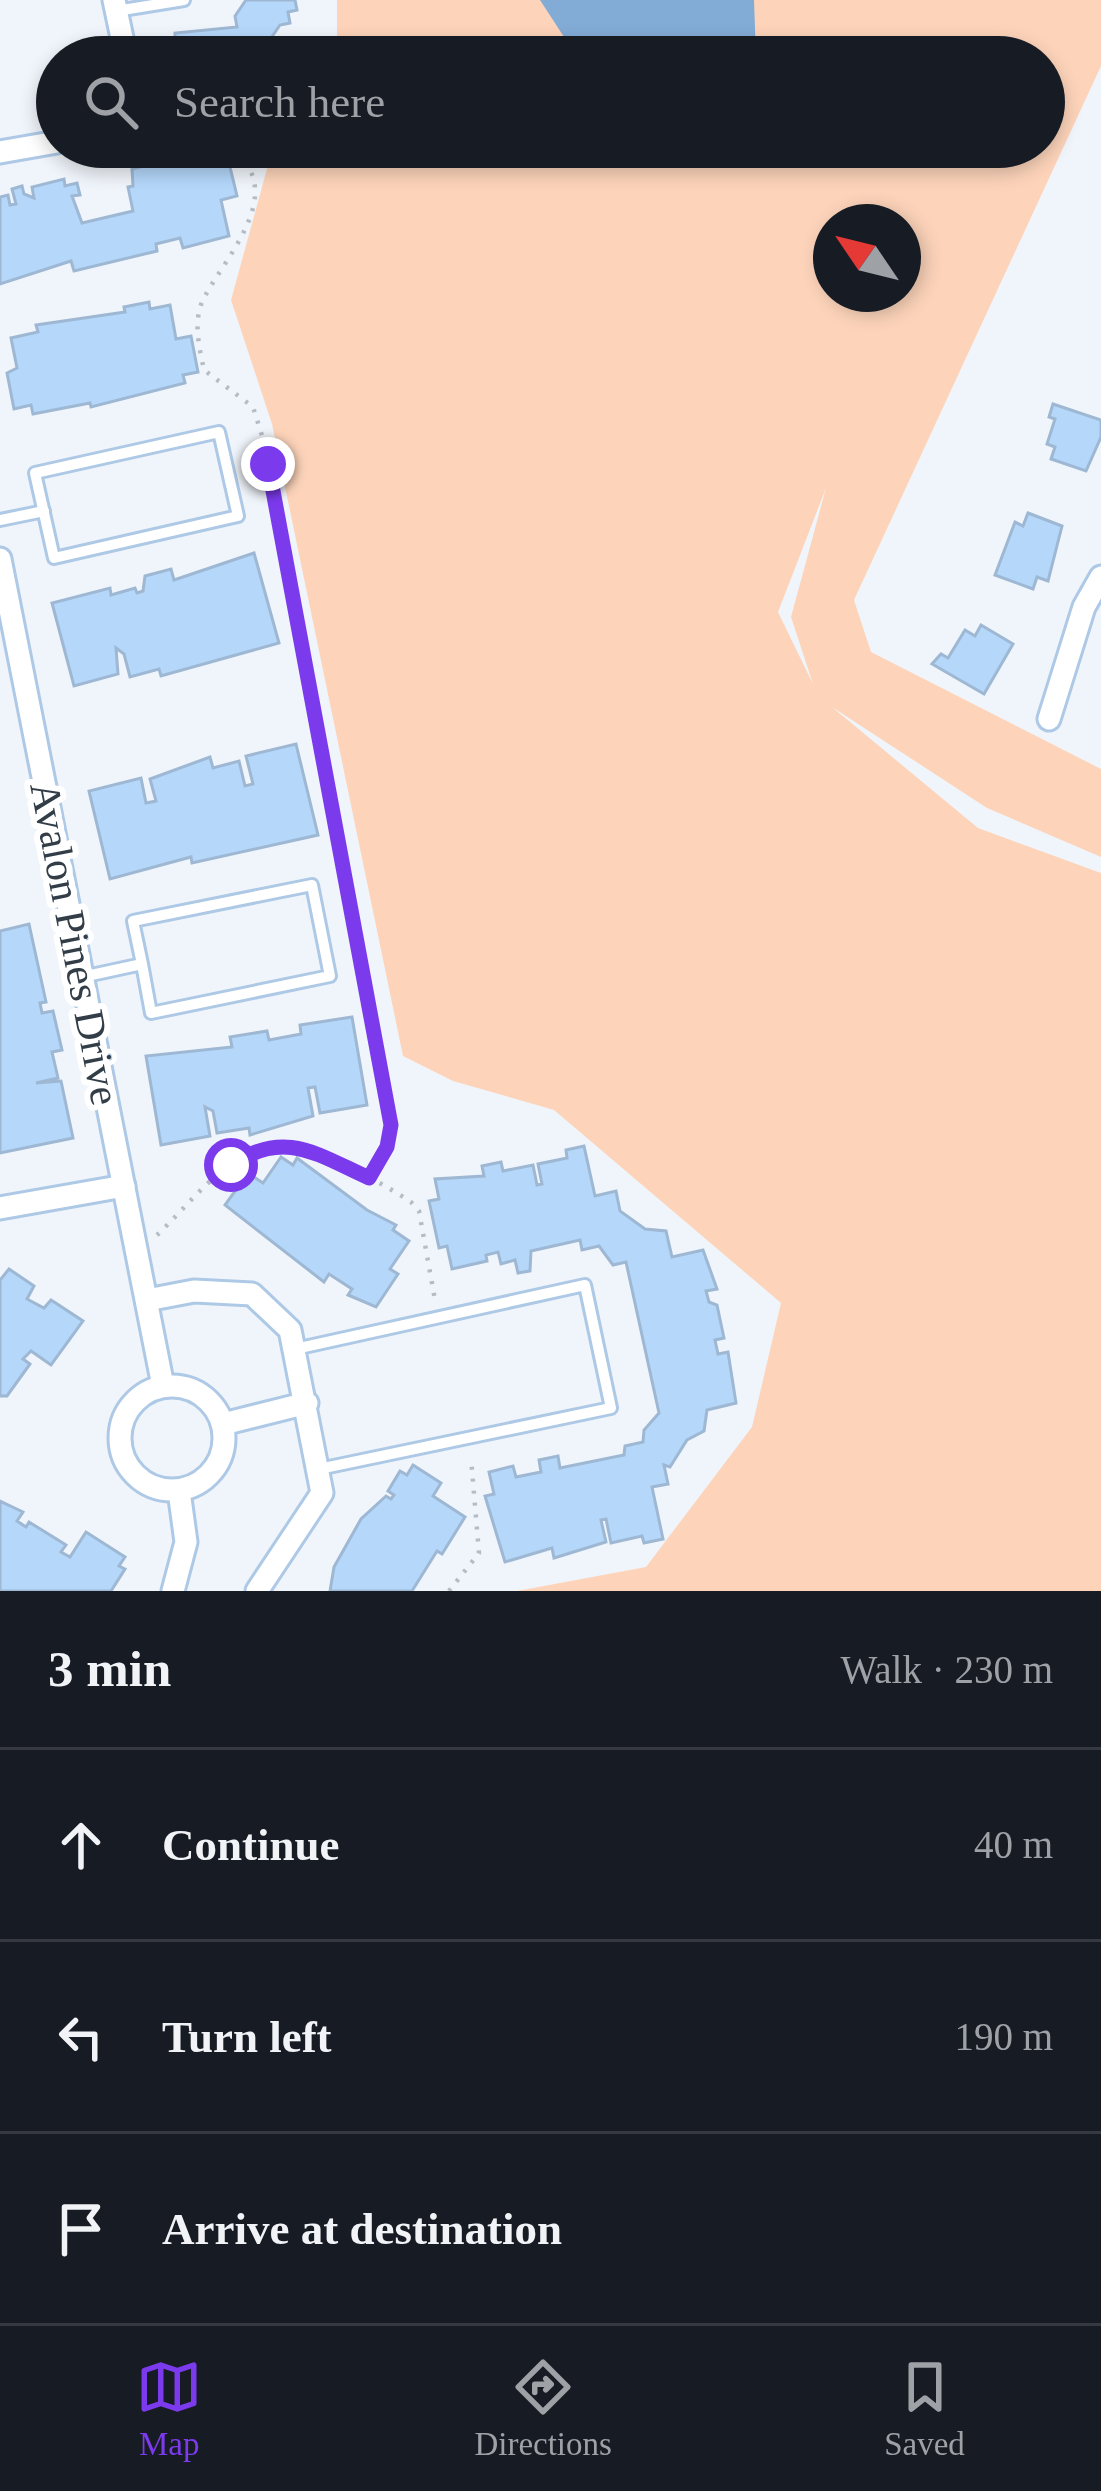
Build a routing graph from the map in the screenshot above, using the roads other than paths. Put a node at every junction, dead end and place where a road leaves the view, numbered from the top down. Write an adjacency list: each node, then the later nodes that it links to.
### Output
1 (184, 0): 2 (lane)
2 (115, 5): 3 (street)
3 (122, 36)
4 (36, 146): 5 (street)
5 (0, 152)
6 (44, 511): 6 (lane); 7 (lane)
7 (0, 520)
8 (0, 559): 13 (street, Avalon Pines Drive)
9 (1101, 578): 10 (street)
10 (1092, 610): 11 (street)
11 (1049, 719)
12 (142, 964): 12 (lane); 13 (lane)
13 (82, 976): 14 (street, Avalon Pines Drive)
14 (124, 1186): 15 (street); 16 (street, Avalon Pines Drive)
15 (0, 1208)
16 (146, 1300): 17 (street); 18 (street, Avalon Pines Drive)
17 (295, 1349): 19 (street); 21 (lane)
18 (163, 1386): 20 (street); 22 (street)
19 (307, 1403): 20 (street); 21 (street)
20 (223, 1424): 22 (street)
21 (319, 1469): 24 (street)
22 (179, 1491): 23 (street)
23 (173, 1591)
24 (257, 1591)

